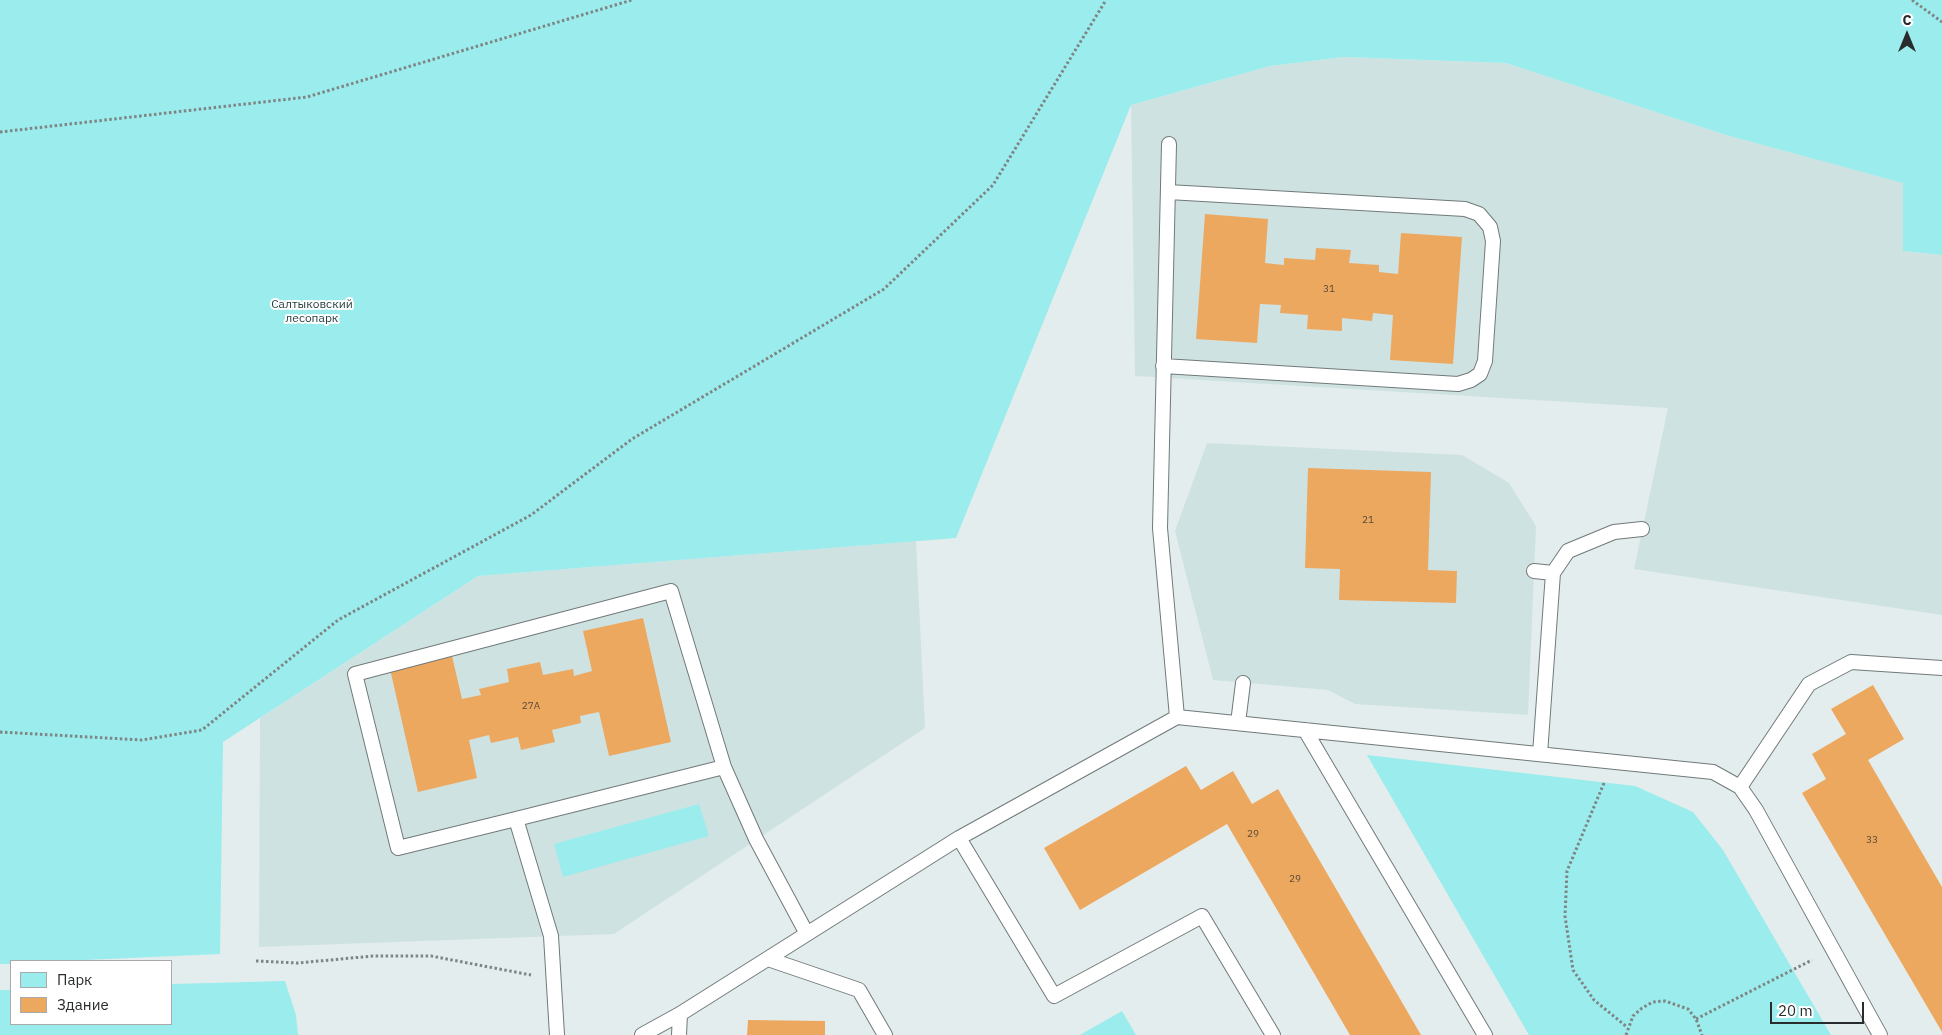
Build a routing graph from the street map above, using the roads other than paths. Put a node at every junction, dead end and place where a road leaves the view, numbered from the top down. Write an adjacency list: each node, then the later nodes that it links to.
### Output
1 (1169, 144): 2 (lane)
2 (1168, 192): 3 (lane); 3 (lane)
3 (1163, 366): 9 (lane)
4 (1642, 529): 6 (lane)
5 (1534, 572): 6 (lane)
6 (1553, 573): 12 (lane)
7 (1942, 668): 14 (lane)
8 (1243, 683): 10 (lane)
9 (1177, 717): 10 (lane); 16 (lane)
10 (1238, 723): 11 (lane)
11 (1305, 730): 12 (lane); 25 (lane)
12 (1540, 754): 14 (lane)
13 (724, 767): 15 (lane); 15 (lane); 17 (lane)
14 (1740, 787): 26 (lane)
15 (516, 819): 20 (lane)
16 (958, 838): 17 (lane); 24 (lane)
17 (807, 934): 18 (lane)
18 (768, 959): 19 (lane); 23 (lane)
19 (680, 1014): 21 (lane); 22 (lane)
20 (557, 1035)
21 (642, 1035)
22 (679, 1035)
23 (885, 1035)
24 (1273, 1035)
25 (1485, 1035)
26 (1880, 1035)

